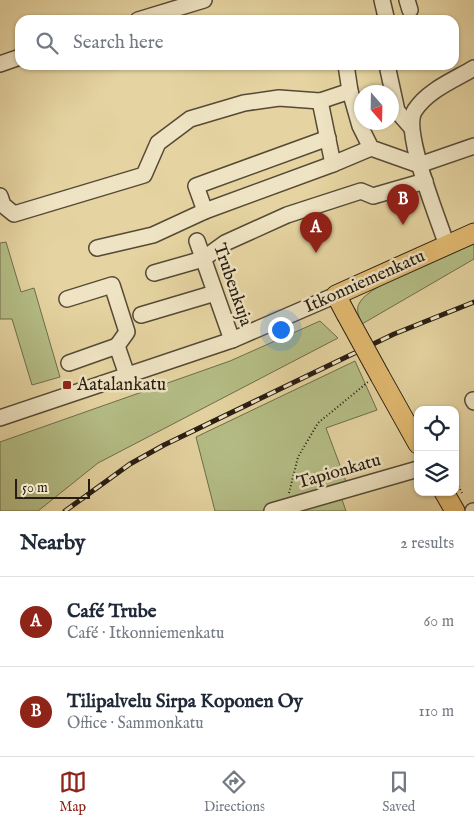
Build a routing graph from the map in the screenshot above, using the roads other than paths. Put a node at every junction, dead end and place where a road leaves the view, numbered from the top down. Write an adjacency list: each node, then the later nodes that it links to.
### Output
1 (204, 0): 3 (street)
2 (382, 0): 4 (street)
3 (154, 15)
4 (385, 15)
5 (15, 60): 6 (street)
6 (0, 64)
7 (474, 68): 12 (street)
8 (347, 70): 10 (street)
9 (387, 70): 12 (street)
10 (350, 92): 11 (street); 15 (street)
11 (320, 101): 13 (street); 19 (street)
12 (410, 127): 17 (street)
13 (328, 138): 16 (street); 20 (street)
14 (474, 146): 17 (street)
15 (371, 148): 16 (street); 17 (street)
16 (333, 164): 20 (street)
17 (419, 164): 18 (street)
18 (425, 181): 23 (street); 25 (street)
19 (0, 196)
20 (205, 211): 24 (street)
21 (474, 234): 23 (main road, Itkonniemenkatu)
22 (197, 241): 25 (street, Trubenkuja)
23 (447, 246): 28 (main road, Itkonniemenkatu)
24 (97, 248)
25 (203, 259): 26 (street); 27 (street, Trubenkuja)
26 (154, 273)
27 (215, 293): 30 (street); 31 (street, Trubenkuja)
28 (336, 295): 31 (street, Itkonniemenkatu); 36 (main road, bridge)
29 (67, 299): 32 (street)
30 (141, 315)
31 (232, 340): 34 (street, Itkonniemenkatu)
32 (117, 346): 33 (street); 34 (street)
33 (69, 363)
34 (127, 375): 35 (street, Itkonniemenkatu)
35 (0, 418)
36 (414, 438)
37 (414, 470): 39 (street, Tapionkatu)
38 (446, 496): 40 (main road)
39 (279, 509)
40 (455, 511)

